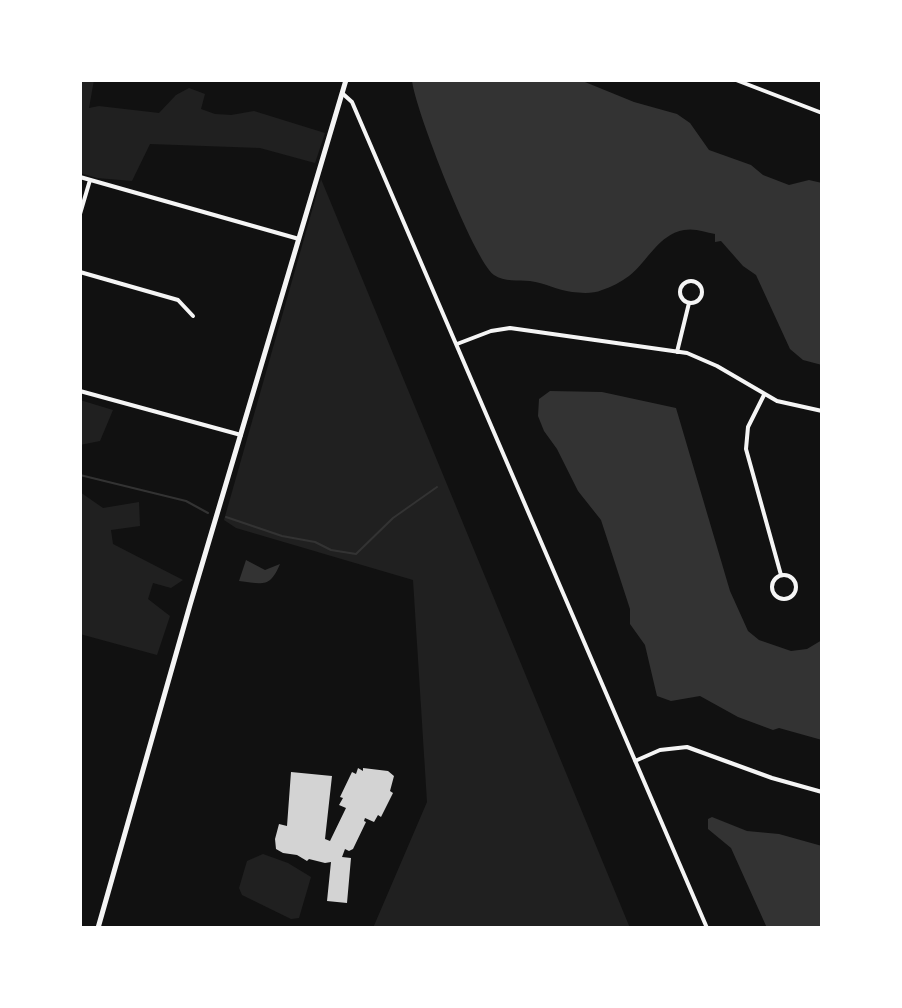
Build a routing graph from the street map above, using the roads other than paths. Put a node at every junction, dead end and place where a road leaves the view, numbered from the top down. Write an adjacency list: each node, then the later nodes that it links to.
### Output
1 (346, 80): 3 (main road)
2 (736, 80): 4 (street)
3 (342, 93): 8 (main road); 12 (street)
4 (822, 113)
5 (80, 177): 6 (street)
6 (90, 180): 7 (street); 8 (street)
7 (80, 214)
8 (299, 239): 17 (main road)
9 (80, 272): 11 (street)
10 (689, 303): 10 (street); 13 (street)
11 (193, 316)
12 (457, 344): 13 (street); 19 (street)
13 (677, 352): 15 (street)
14 (80, 391): 17 (street)
15 (764, 395): 16 (street); 18 (street)
16 (822, 411)
17 (241, 435): 21 (main road)
18 (781, 575): 18 (street)
19 (635, 761): 20 (street); 22 (street)
20 (822, 792)
21 (98, 928)
22 (707, 928)

